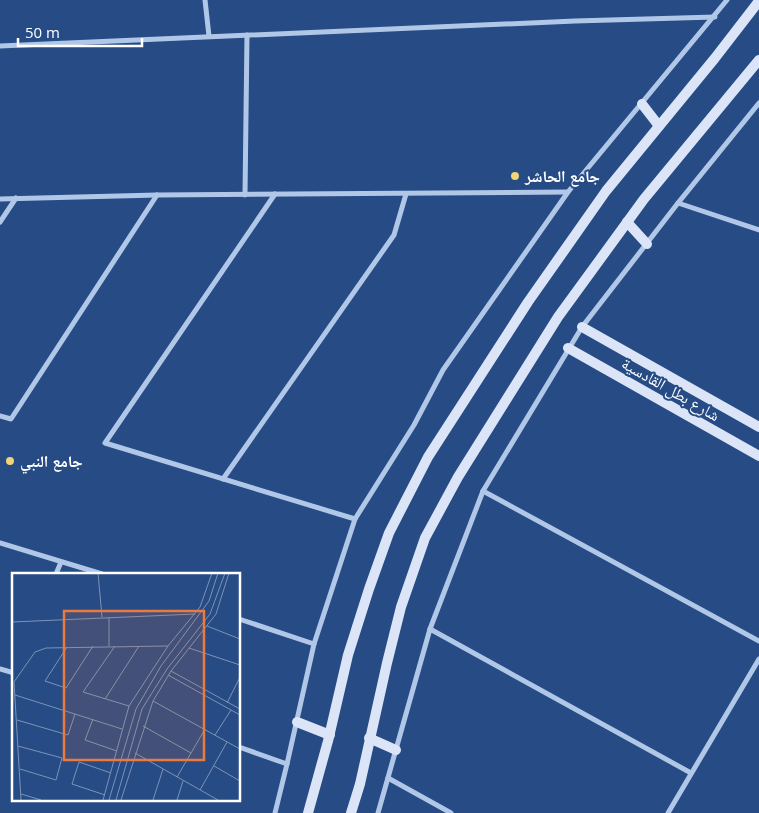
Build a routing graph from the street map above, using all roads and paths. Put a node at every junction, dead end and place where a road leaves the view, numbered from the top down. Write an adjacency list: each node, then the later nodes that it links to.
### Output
1 (205, 0): 6 (street)
2 (727, 0): 4 (street)
3 (759, 0): 11 (main road)
4 (715, 17): 5 (street); 10 (street)
5 (247, 35): 6 (street); 16 (street)
6 (209, 36): 7 (street)
7 (0, 46)
8 (759, 60): 21 (main road)
9 (759, 103): 19 (street)
10 (642, 104): 11 (main road); 12 (street)
11 (659, 126): 42 (main road)
12 (568, 192): 14 (street); 31 (street)
13 (275, 194): 14 (street); 16 (street); 29 (street)
14 (406, 194): 29 (street)
15 (157, 195): 16 (street); 18 (street); 26 (street)
16 (244, 195)
17 (0, 198): 18 (street)
18 (16, 198): 20 (street)
19 (678, 203): 22 (street); 23 (street)
20 (0, 222)
21 (627, 222): 23 (main road); 43 (main road)
22 (759, 230)
23 (647, 244): 24 (street)
24 (582, 327): 25 (street); 27 (main road, شارع بطل القادسية)
25 (568, 348): 28 (main road, شارع بطل القادسية); 30 (street)
26 (0, 416)
27 (759, 427)
28 (759, 456)
29 (223, 479): 31 (street)
30 (483, 491): 37 (street); 38 (street)
31 (355, 519): 39 (street)
32 (0, 543): 33 (street)
33 (61, 562): 34 (street); 35 (street)
34 (56, 573)
35 (99, 573)
36 (240, 619): 39 (street)
37 (430, 629): 45 (street); 47 (street)
38 (759, 641)
39 (314, 644): 41 (street)
40 (759, 659): 47 (street)
41 (297, 722): 42 (main road); 46 (street)
42 (330, 735): 50 (main road)
43 (369, 738): 45 (main road); 51 (main road)
44 (240, 747): 46 (street)
45 (396, 750): 48 (street)
46 (287, 764): 49 (street)
47 (691, 774): 54 (street)
48 (388, 778): 52 (street); 53 (street)
49 (274, 813)
50 (308, 813)
51 (351, 813)
52 (378, 813)
53 (451, 813)
54 (668, 813)

